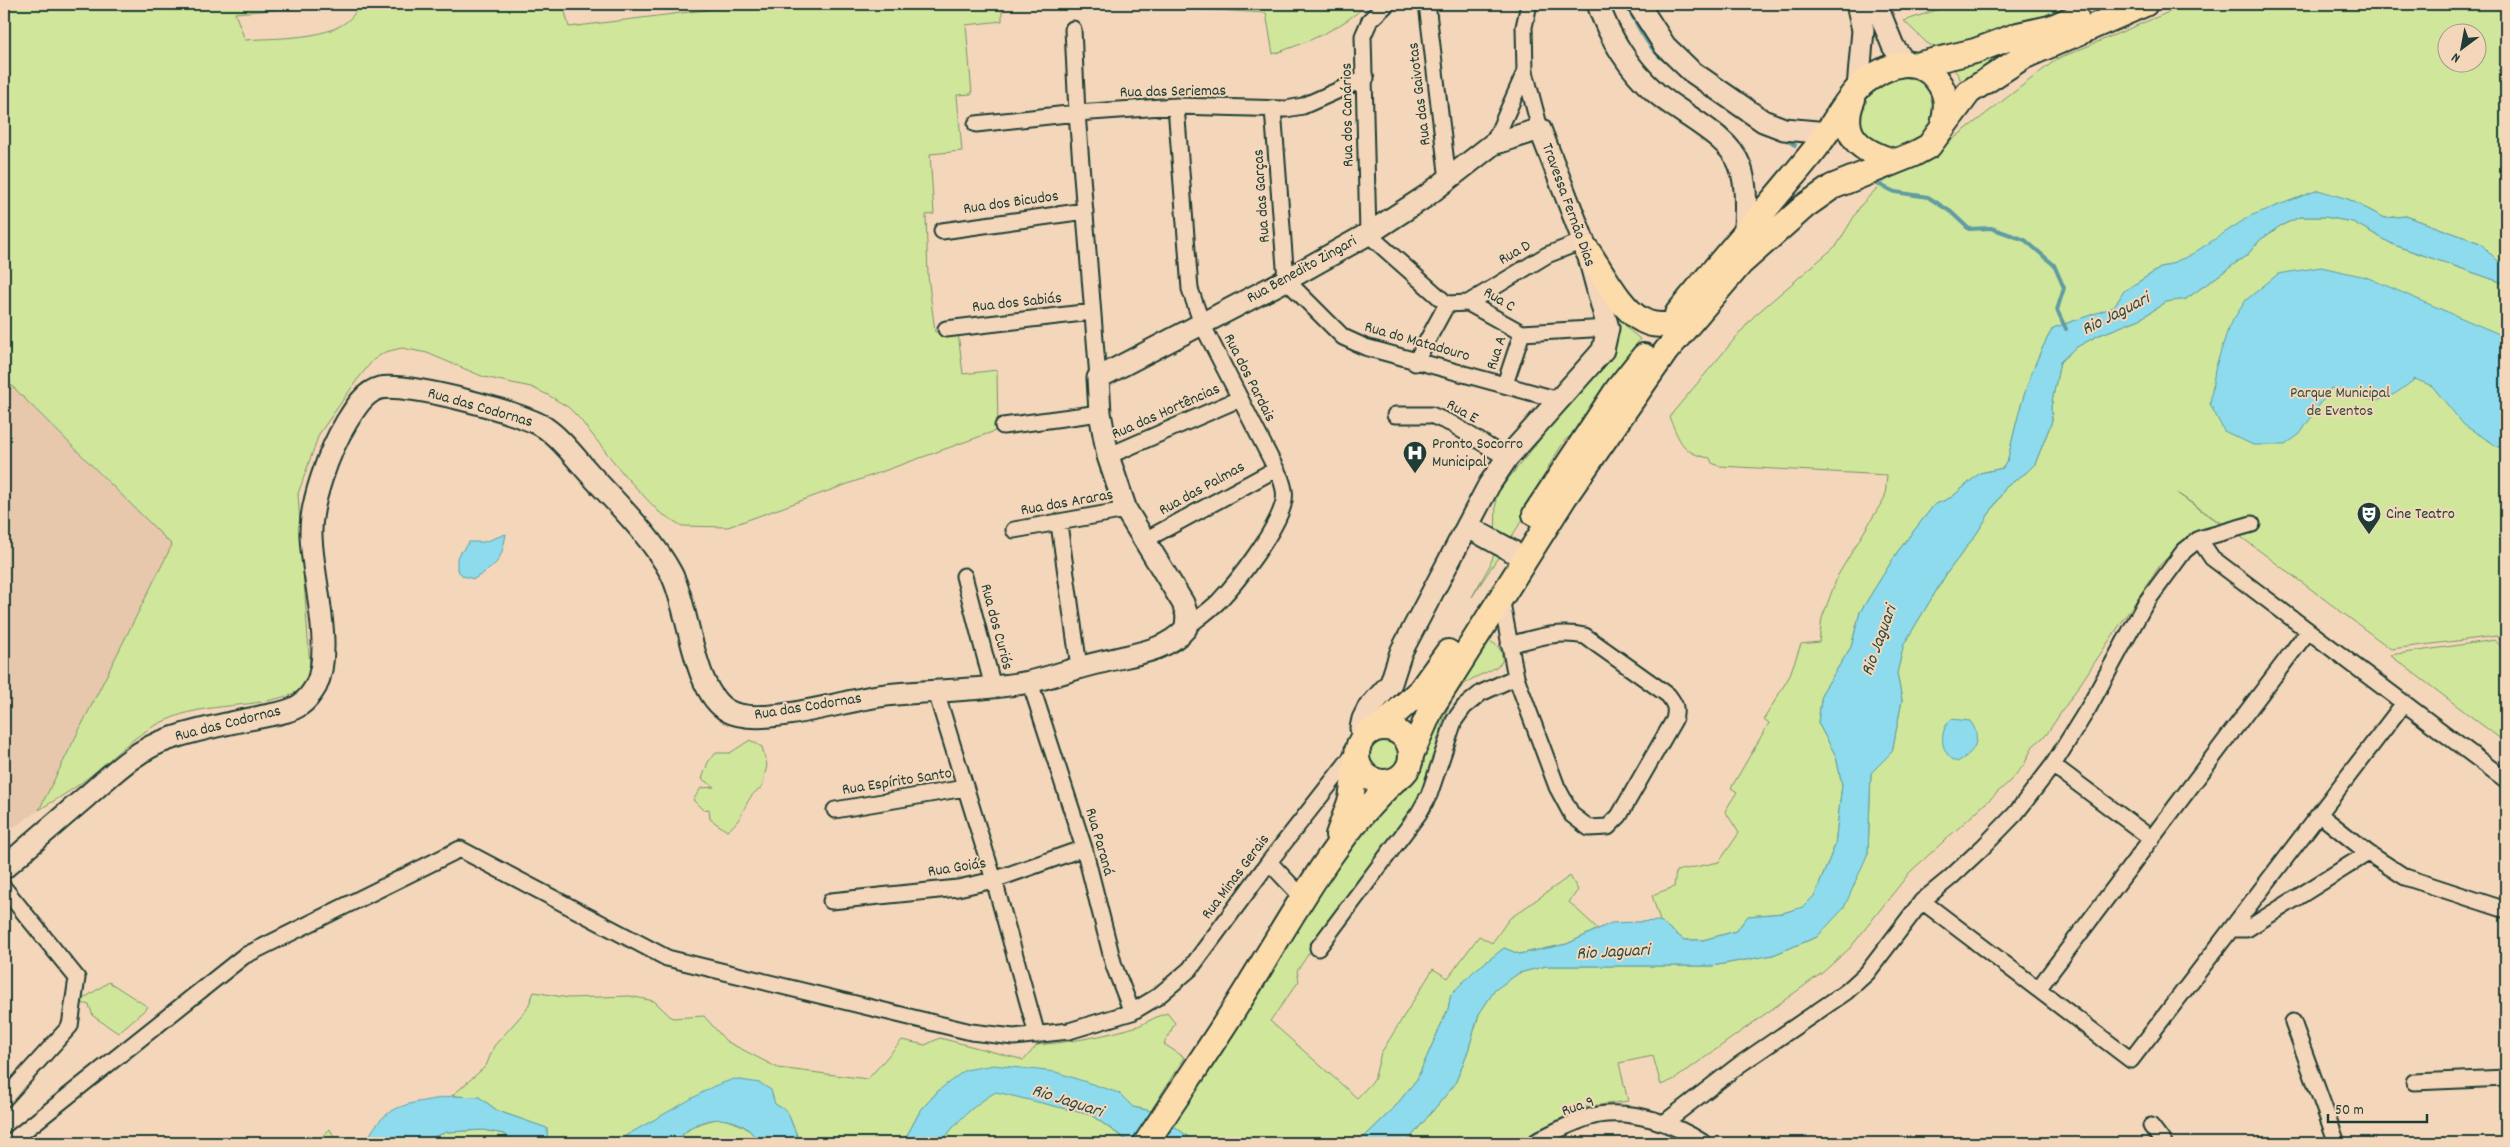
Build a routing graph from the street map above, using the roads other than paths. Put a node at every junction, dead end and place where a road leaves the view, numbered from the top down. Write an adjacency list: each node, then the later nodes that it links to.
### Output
1 (1387, 4): 13 (street, Rua dos Canários)
2 (1427, 4): 24 (street, Rua das Gaivotas)
3 (1529, 4): 12 (street)
4 (1598, 4): 28 (street)
5 (1638, 4): 21 (street)
6 (1857, 4): 14 (street)
7 (1876, 4): 11 (street)
8 (2109, 4): 11 (main road)
9 (2145, 4): 20 (main road)
10 (1073, 29): 17 (street)
11 (1913, 64): 14 (main road); 20 (main road)
12 (1525, 72): 19 (street); 22 (street)
13 (1366, 78): 16 (street, Rua das Seriemas); 27 (street, Rua dos Canários)
14 (1858, 88): 21 (main road); 23 (main road)
15 (1176, 106): 16 (street, Rua das Seriemas); 17 (street, Rua das Seriemas); 34 (street, Rua dos Pardais)
16 (1273, 109): 30 (street, Rua das Garças)
17 (1077, 113): 18 (street, Rua das Seriemas); 25 (street)
18 (976, 124)
19 (1540, 129): 22 (street, Travessa Fernão Dias); 29 (street, Travessa Fernão Dias)
20 (1942, 131): 23 (main road)
21 (1828, 133): 28 (main road)
22 (1493, 144): 24 (street, Rua Benedito Zingari)
23 (1894, 161): 60 (main road)
24 (1448, 180): 27 (street, Rua Benedito Zingari)
25 (1085, 211): 26 (street, Rua dos Bicudos); 33 (street)
26 (942, 231)
27 (1368, 234): 30 (street, Rua Benedito Zingari); 32 (street)
28 (1745, 234): 35 (main road)
29 (1585, 246): 31 (street, Rua D); 35 (main road); 36 (street, Travessa Fernão Dias)
30 (1286, 280): 34 (street, Rua Benedito Zingari); 39 (street, Rua do Matadouro)
31 (1468, 303): 32 (street, Rua C); 38 (street, Rua C)
32 (1448, 304): 39 (street)
33 (1092, 312): 37 (street, Rua dos Sabiás); 40 (street)
34 (1202, 324): 40 (street, Rua Benedito Zingari); 42 (street, Rua dos Pardais)
35 (1668, 325): 57 (main road)
36 (1608, 328): 38 (street, Rua C); 43 (street)
37 (946, 329)
38 (1522, 333): 41 (street, Rua A)
39 (1415, 363): 41 (street, Rua do Matadouro)
40 (1098, 378): 44 (street)
41 (1505, 384): 43 (street, Rua do Matadouro)
42 (1239, 399): 47 (street, Rua das Hortências); 49 (street, Rua dos Pardais)
43 (1559, 400): 48 (street)
44 (1100, 413): 46 (street); 47 (street)
45 (1394, 415): 48 (street, Rua E)
46 (1003, 426)
47 (1108, 456): 50 (street)
48 (1507, 458): 53 (street)
49 (1276, 469): 56 (street, Rua das Palmas); 61 (street, Rua dos Pardais)
50 (1126, 510): 51 (street, Rua das Araras); 56 (street)
51 (1059, 524): 54 (street, Rua das Araras); 64 (street)
52 (2252, 524): 55 (street)
53 (1468, 527): 57 (street); 58 (street)
54 (1014, 530)
55 (2199, 539): 62 (street); 72 (street)
56 (1145, 540): 61 (street)
57 (1508, 548): 58 (street); 70 (main road)
58 (1456, 550): 70 (street)
59 (964, 576): 67 (street, Rua dos Curiós)
60 (1501, 598): 63 (street); 71 (main road)
61 (1186, 628): 64 (street, Rua das Codornas)
62 (2308, 631): 69 (street); 78 (street)
63 (1509, 645): 65 (street); 65 (street)
64 (1079, 667): 66 (street, Rua das Codornas)
65 (1516, 677): 91 (street)
66 (1030, 682): 67 (street, Rua das Codornas); 79 (street, Rua Paraná)
67 (993, 687): 68 (street, Rua das Codornas)
68 (936, 692): 75 (street); 83 (street, Rua das Codornas)
69 (2404, 703): 74 (street); 77 (street)
70 (1364, 743): 71 (main road); 73 (main road); 81 (main road); 82 (street, Rua Minas Gerais)
71 (1411, 755): 73 (main road)
72 (2053, 766): 78 (street); 88 (street)
73 (1395, 780): 81 (main road)
74 (2506, 780)
75 (965, 788): 76 (street, Rua Espírito Santo); 84 (street)
76 (835, 810)
77 (2319, 814): 80 (street); 90 (street)
78 (2152, 839): 92 (street)
79 (1084, 848): 84 (street, Rua Goiás); 93 (street, Rua Paraná)
80 (2368, 853): 89 (street); 90 (street)
81 (1330, 855): 86 (main road)
82 (1269, 862): 86 (street); 93 (street, Rua Minas Gerais)
83 (4, 868)
84 (994, 880): 87 (street, Rua Goiás); 95 (street)
85 (4, 888): 98 (street)
86 (1303, 898): 102 (main road)
87 (831, 901)
88 (1922, 901): 92 (street); 99 (street)
89 (2506, 910)
90 (2231, 929): 92 (street)
91 (1318, 948)
92 (2038, 989)
93 (1132, 1012): 95 (street, Rua Minas Gerais)
94 (2293, 1022): 106 (street)
95 (1038, 1035): 101 (street, Rua Minas Gerais)
96 (2506, 1078): 97 (street)
97 (2414, 1082)
98 (4, 1099)
99 (1664, 1123): 103 (street, Rua 9); 104 (street, Rua 9)
100 (2151, 1126): 105 (street)
101 (9, 1143)
102 (1146, 1143)
103 (1534, 1143)
104 (1704, 1143)
105 (2164, 1143)
106 (2337, 1143)

